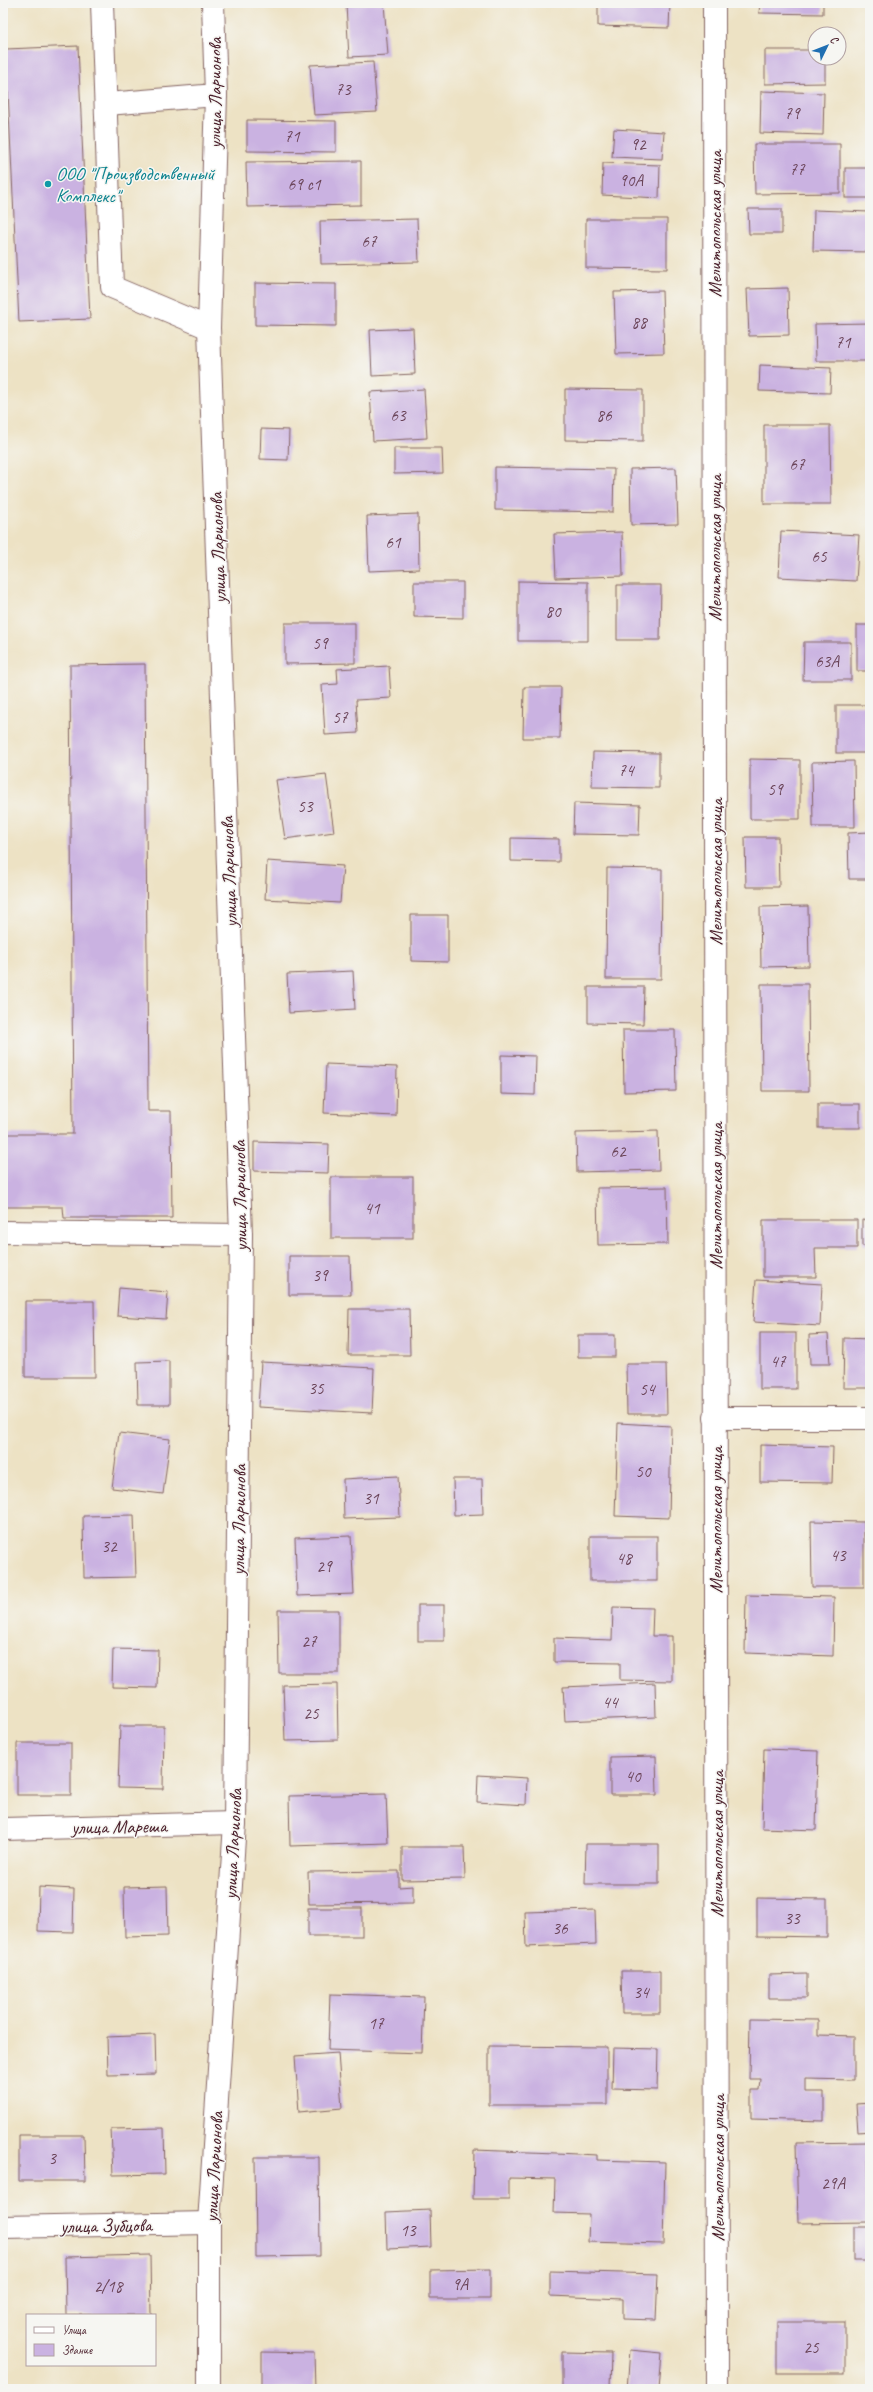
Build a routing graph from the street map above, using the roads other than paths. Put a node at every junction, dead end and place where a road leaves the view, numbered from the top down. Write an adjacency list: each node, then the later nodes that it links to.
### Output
1 (102, 3): 5 (street)
2 (213, 3): 4 (street, улица Ларионова)
3 (714, 3): 9 (street, Мелитопольская улица)
4 (216, 95): 5 (street); 6 (street, улица Ларионова)
5 (107, 104): 6 (street)
6 (209, 328): 8 (street, улица Ларионова)
7 (3, 1232): 8 (street)
8 (241, 1235): 11 (street, улица Ларионова)
9 (715, 1418): 10 (street); 16 (street, Мелитопольская улица)
10 (870, 1418)
11 (234, 1823): 12 (street, улица Мареша); 13 (street, улица Ларионова)
12 (3, 1829)
13 (209, 2223): 14 (street, улица Зубцова); 15 (street, улица Ларионова)
14 (3, 2227)
15 (209, 2389)
16 (717, 2389)

